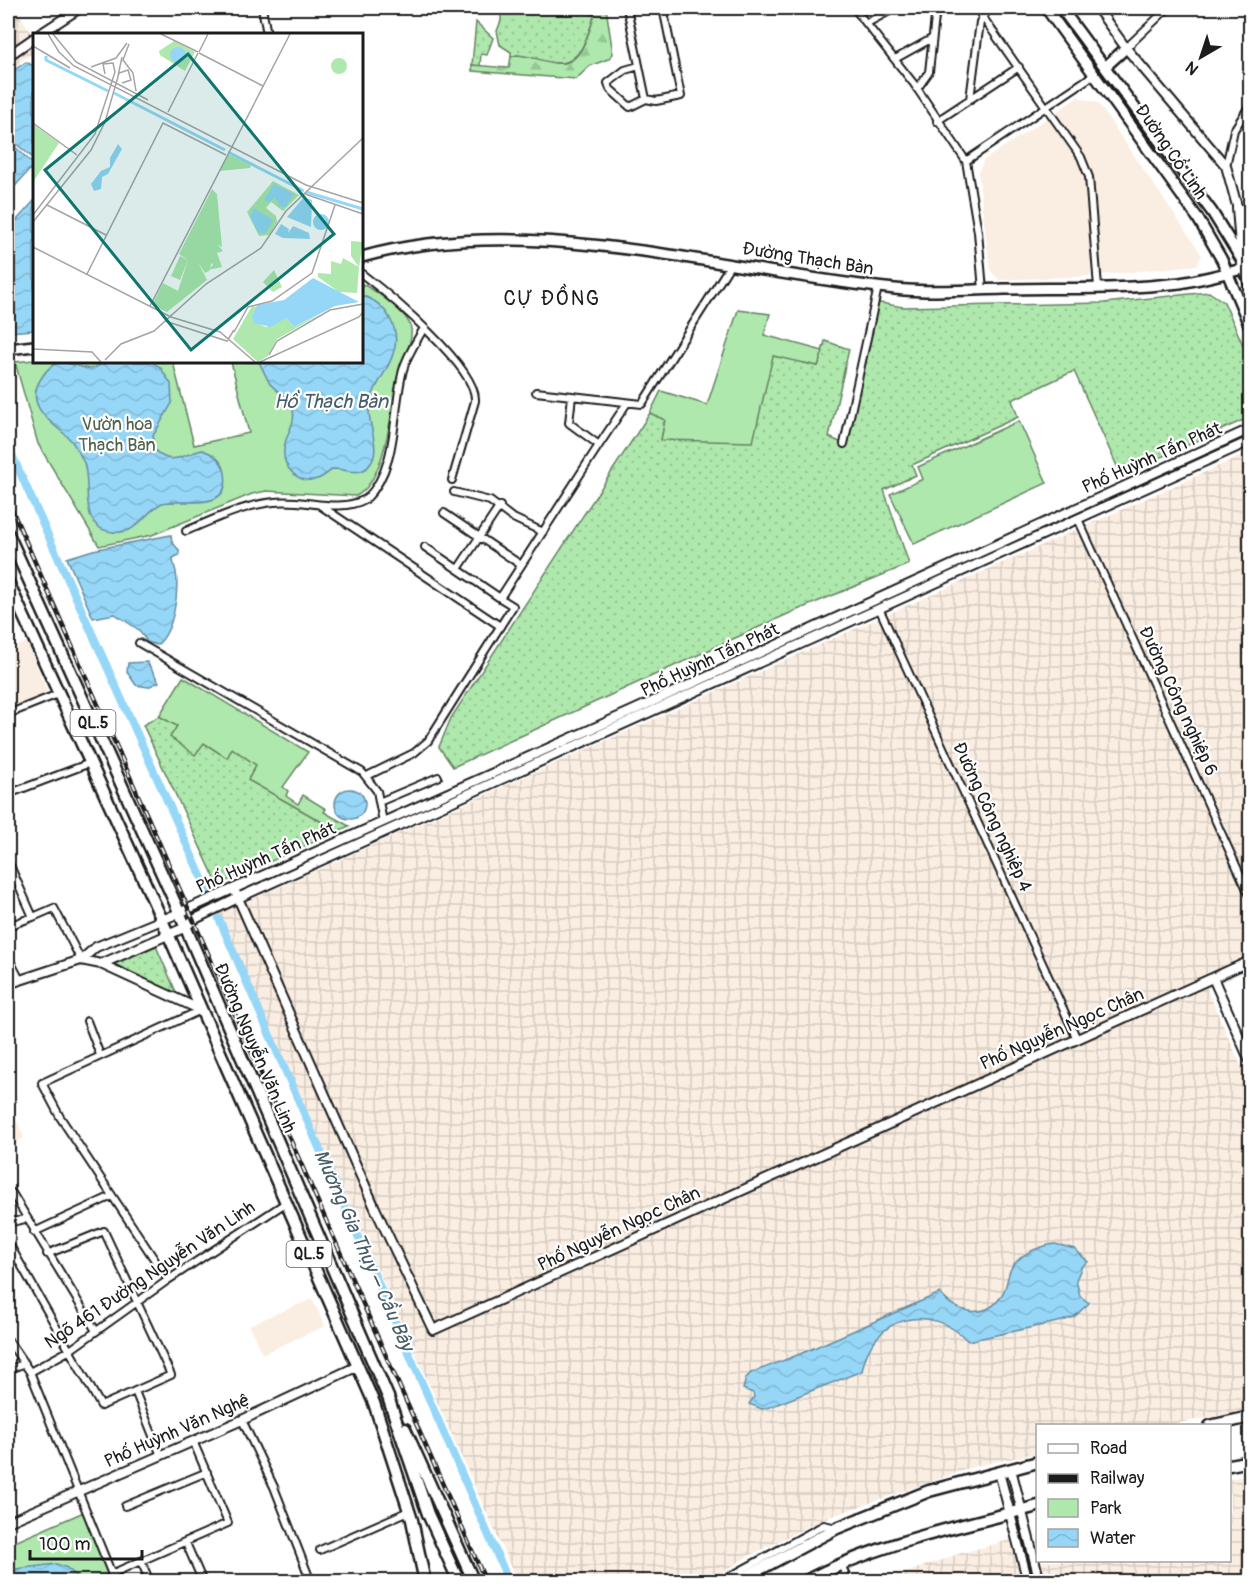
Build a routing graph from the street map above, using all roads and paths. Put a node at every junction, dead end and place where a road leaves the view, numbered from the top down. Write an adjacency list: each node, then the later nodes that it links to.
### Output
1 (80, 8): 19 (street)
2 (262, 8): 20 (street)
3 (627, 8): 26 (street)
4 (663, 8): 31 (street)
5 (855, 8): 18 (street)
6 (895, 8): 18 (street)
7 (936, 8): 22 (street)
8 (993, 8): 16 (street)
9 (1041, 8): 17 (street)
10 (1046, 8): 17 (main road, Đường Cổ Linh)
11 (1062, 8): 28 (main road, Đường Cổ Linh)
12 (1097, 8): 15 (street)
13 (1110, 8): 15 (street)
14 (1168, 8): 23 (street)
15 (1103, 15): 23 (street)
16 (982, 16): 27 (street); 32 (street)
17 (1054, 19): 29 (main road, Đường Cổ Linh)
18 (867, 22): 25 (street)
19 (42, 33)
20 (267, 33)
21 (33, 39): 24 (street)
22 (931, 39): 25 (street); 30 (street)
23 (1126, 48): 28 (main road); 37 (street)
24 (8, 56)
25 (895, 59): 30 (street)
26 (639, 66): 31 (street); 31 (street)
27 (1019, 67): 32 (street); 34 (street)
28 (1105, 67): 42 (main road, Đường Cổ Linh)
29 (1095, 74): 34 (street); 43 (main road, Đường Cổ Linh)
30 (917, 89): 35 (street)
31 (646, 99)
32 (970, 99): 35 (street)
33 (1251, 105): 37 (street)
34 (1046, 106): 36 (street); 47 (street)
35 (937, 121): 36 (street)
36 (966, 161): 48 (street)
37 (1226, 166): 38 (street)
38 (1237, 206): 39 (street); 42 (street)
39 (1251, 227)
40 (363, 257): 41 (main road, Đường Thạch Bàn)
41 (731, 264): 46 (main road, Đường Thạch Bàn); 55 (street)
42 (1245, 265): 43 (main road, Đường Thạch Bàn); 45 (main road, Đường Cổ Linh)
43 (1227, 273): 47 (main road, Đường Thạch Bàn); 49 (main road, Đường Cổ Linh)
44 (363, 275): 50 (street)
45 (1251, 285)
46 (878, 287): 48 (main road, Đường Thạch Bàn); 58 (street)
47 (1098, 287): 48 (main road, Đường Thạch Bàn)
48 (983, 290)
49 (1251, 327)
50 (424, 328): 60 (street); 62 (street)
51 (33, 346): 52 (main road)
52 (8, 349)
53 (536, 392): 54 (street)
54 (572, 396): 55 (street); 59 (street)
55 (627, 403): 59 (street)
56 (1251, 429): 64 (street, Phố Huỳnh Tấn Phát)
57 (1251, 441): 66 (street, Phố Huỳnh Tấn Phát)
58 (844, 444)
59 (599, 445): 68 (street)
60 (452, 480)
61 (454, 492): 63 (street)
62 (318, 504): 67 (street); 79 (street)
63 (500, 506): 68 (street); 70 (street)
64 (1074, 510): 66 (street); 71 (street, Phố Huỳnh Tấn Phát)
65 (444, 513): 70 (street)
66 (1078, 519): 73 (street, Phố Huỳnh Tấn Phát); 92 (street, Đường Công nghiệp 6)
67 (186, 531)
68 (543, 532): 74 (street)
69 (8, 534): 94 (highway, Đường Nguyễn Văn Linh / QL.5)
70 (479, 537): 74 (street); 75 (street)
71 (1000, 544): 73 (street); 78 (street, Phố Huỳnh Tấn Phát)
72 (425, 547): 75 (street)
73 (1004, 552): 78 (street, Phố Huỳnh Tấn Phát)
74 (521, 566): 77 (street)
75 (458, 569): 77 (street)
76 (8, 582): 81 (highway, Đường Nguyễn Văn Linh / QL.5)
77 (500, 597): 79 (street)
78 (877, 604): 84 (street, Phố Huỳnh Tấn Phát); 109 (street, Đường Công nghiệp 4)
79 (500, 626): 85 (street)
80 (139, 643): 85 (street)
81 (58, 694): 82 (street); 83 (highway, Đường Nguyễn Văn Linh / QL.5)
82 (8, 714)
83 (90, 763): 87 (street); 96 (highway, Đường Nguyễn Văn Linh / QL.5)
84 (504, 773): 89 (street, Phố Huỳnh Tấn Phát); 93 (street, Phố Huỳnh Tấn Phát)
85 (367, 776): 88 (street)
86 (438, 777): 88 (street)
87 (8, 794)
88 (379, 802): 89 (street)
89 (383, 822): 91 (street, Phố Huỳnh Tấn Phát)
90 (8, 861): 95 (street)
91 (234, 889): 93 (street); 94 (street, Phố Huỳnh Tấn Phát)
92 (1251, 896)
93 (238, 898): 98 (street, Phố Huỳnh Tấn Phát); 109 (street, Phố Nguyễn Ngọc Chân)
94 (179, 913): 96 (street, Phố Huỳnh Tấn Phát); 98 (highway, Đường Nguyễn Văn Linh / QL.5)
95 (33, 917): 97 (street); 101 (street)
96 (162, 920): 99 (highway, Đường Nguyễn Văn Linh / QL.5); 101 (street, Phố Huỳnh Tấn Phát)
97 (8, 926)
98 (186, 927): 99 (street, Phố Huỳnh Tấn Phát); 110 (highway, Đường Nguyễn Văn Linh / QL.5)
99 (169, 934): 103 (street, Phố Huỳnh Tấn Phát); 107 (highway, Đường Nguyễn Văn Linh / QL.5)
100 (8, 957): 105 (street)
101 (81, 960): 103 (street); 105 (street)
102 (1251, 961): 104 (street, Phố Nguyễn Ngọc Chân)
103 (101, 964): 107 (street)
104 (1213, 978): 109 (street, Phố Nguyễn Ngọc Chân); 113 (street)
105 (20, 980): 106 (street)
106 (8, 984)
107 (201, 1010): 111 (street); 112 (highway, Đường Nguyễn Văn Linh / QL.5)
108 (87, 1021): 111 (street)
109 (1077, 1039)
110 (239, 1053): 112 (highway); 132 (highway, Đường Nguyễn Văn Linh / QL.5)
111 (100, 1055): 115 (street)
112 (224, 1059): 116 (highway, Đường Nguyễn Văn Linh / QL.5)
113 (1251, 1061)
114 (8, 1195): 117 (street)
115 (112, 1196): 119 (street); 122 (street)
116 (286, 1202): 122 (street, Ngõ 461 Đường Nguyễn Văn Linh); 128 (highway, Đường Nguyễn Văn Linh / QL.5)
117 (25, 1219): 118 (street); 119 (street)
118 (8, 1223)
119 (34, 1232): 121 (street)
120 (8, 1242): 126 (street)
121 (47, 1254): 123 (street); 124 (street)
122 (168, 1280): 123 (street, Ngõ 461 Đường Nguyễn Văn Linh)
123 (139, 1302): 124 (street, Ngõ 461 Đường Nguyễn Văn Linh); 131 (street)
124 (96, 1331): 126 (street, Ngõ 461 Đường Nguyễn Văn Linh)
125 (8, 1340): 127 (street)
126 (70, 1350): 130 (street, Ngõ 461 Đường Nguyễn Văn Linh); 131 (street)
127 (25, 1363): 129 (street); 130 (street)
128 (358, 1366): 134 (street, Phố Huỳnh Văn Nghệ); 146 (highway, Đường Nguyễn Văn Linh / QL.5)
129 (8, 1370)
130 (30, 1372): 143 (street)
131 (135, 1391): 137 (street)
132 (387, 1397): 160 (highway, Đường Nguyễn Văn Linh / QL.5); 161 (highway)
133 (1251, 1417): 135 (highway)
134 (242, 1420): 136 (street, Phố Huỳnh Văn Nghệ); 158 (street)
135 (1215, 1424)
136 (193, 1441): 137 (street, Phố Huỳnh Văn Nghệ); 142 (street)
137 (161, 1455): 143 (street, Phố Huỳnh Văn Nghệ)
138 (1251, 1461): 140 (highway)
139 (1036, 1463): 141 (highway)
140 (1231, 1465)
141 (1005, 1471): 147 (street); 149 (highway)
142 (207, 1472): 144 (street); 150 (street)
143 (78, 1492): 148 (street, Phố Huỳnh Văn Nghệ); 154 (street)
144 (125, 1506)
145 (1036, 1507): 147 (highway)
146 (409, 1510): 151 (street); 159 (highway, Đường Nguyễn Văn Linh / QL.5)
147 (1016, 1512): 153 (highway); 166 (street); 167 (street)
148 (8, 1522)
149 (837, 1528): 162 (street); 163 (highway)
150 (186, 1543): 152 (street); 157 (street)
151 (320, 1550)
152 (141, 1561): 154 (street); 156 (street)
153 (841, 1563): 164 (highway); 165 (street)
154 (111, 1574): 155 (street)
155 (115, 1581)
156 (150, 1581)
157 (203, 1581)
158 (311, 1581)
159 (425, 1581)
160 (459, 1581)
161 (474, 1581)
162 (720, 1581)
163 (736, 1581)
164 (804, 1581)
165 (830, 1581)
166 (1028, 1581)
167 (1040, 1581)

